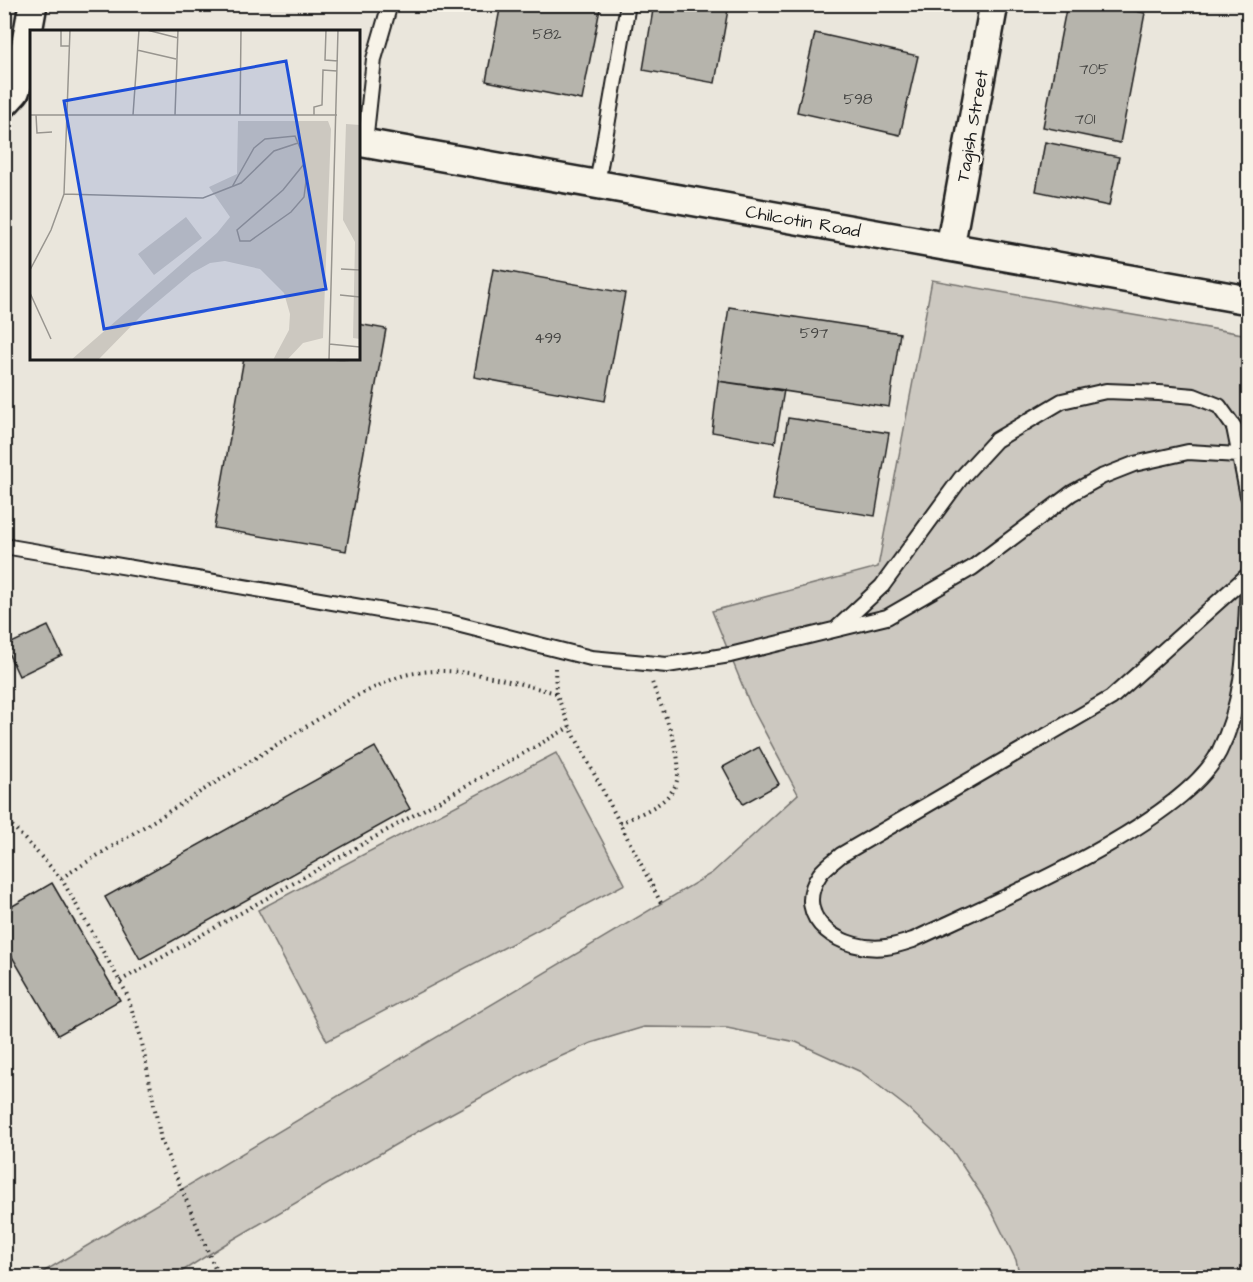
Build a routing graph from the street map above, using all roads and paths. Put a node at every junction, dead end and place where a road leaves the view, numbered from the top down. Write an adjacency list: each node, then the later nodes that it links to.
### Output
1 (33, 4): 5 (street)
2 (390, 4): 7 (lane)
3 (627, 4): 8 (lane)
4 (994, 4): 9 (street, Tagish Street)
5 (18, 81): 6 (street)
6 (4, 104)
7 (362, 142): 8 (street, Chilcotin Road)
8 (597, 184): 9 (street, Chilcotin Road)
9 (950, 248): 10 (street, Chilcotin Road)
10 (1248, 300)
11 (1238, 455): 12 (lane); 16 (lane); 16 (lane)
12 (1248, 496)
13 (4, 546): 17 (lane)
14 (1248, 575): 15 (lane)
15 (1248, 583)
16 (834, 630): 18 (lane)
17 (560, 650): 18 (lane); 19 (path)
18 (645, 664): 22 (path)
19 (556, 693): 20 (path); 23 (path)
20 (570, 727): 22 (path); 25 (path)
21 (4, 817): 23 (path)
22 (620, 823): 24 (path)
23 (61, 878): 25 (path)
24 (661, 903)
25 (120, 981): 26 (path)
26 (219, 1278)

